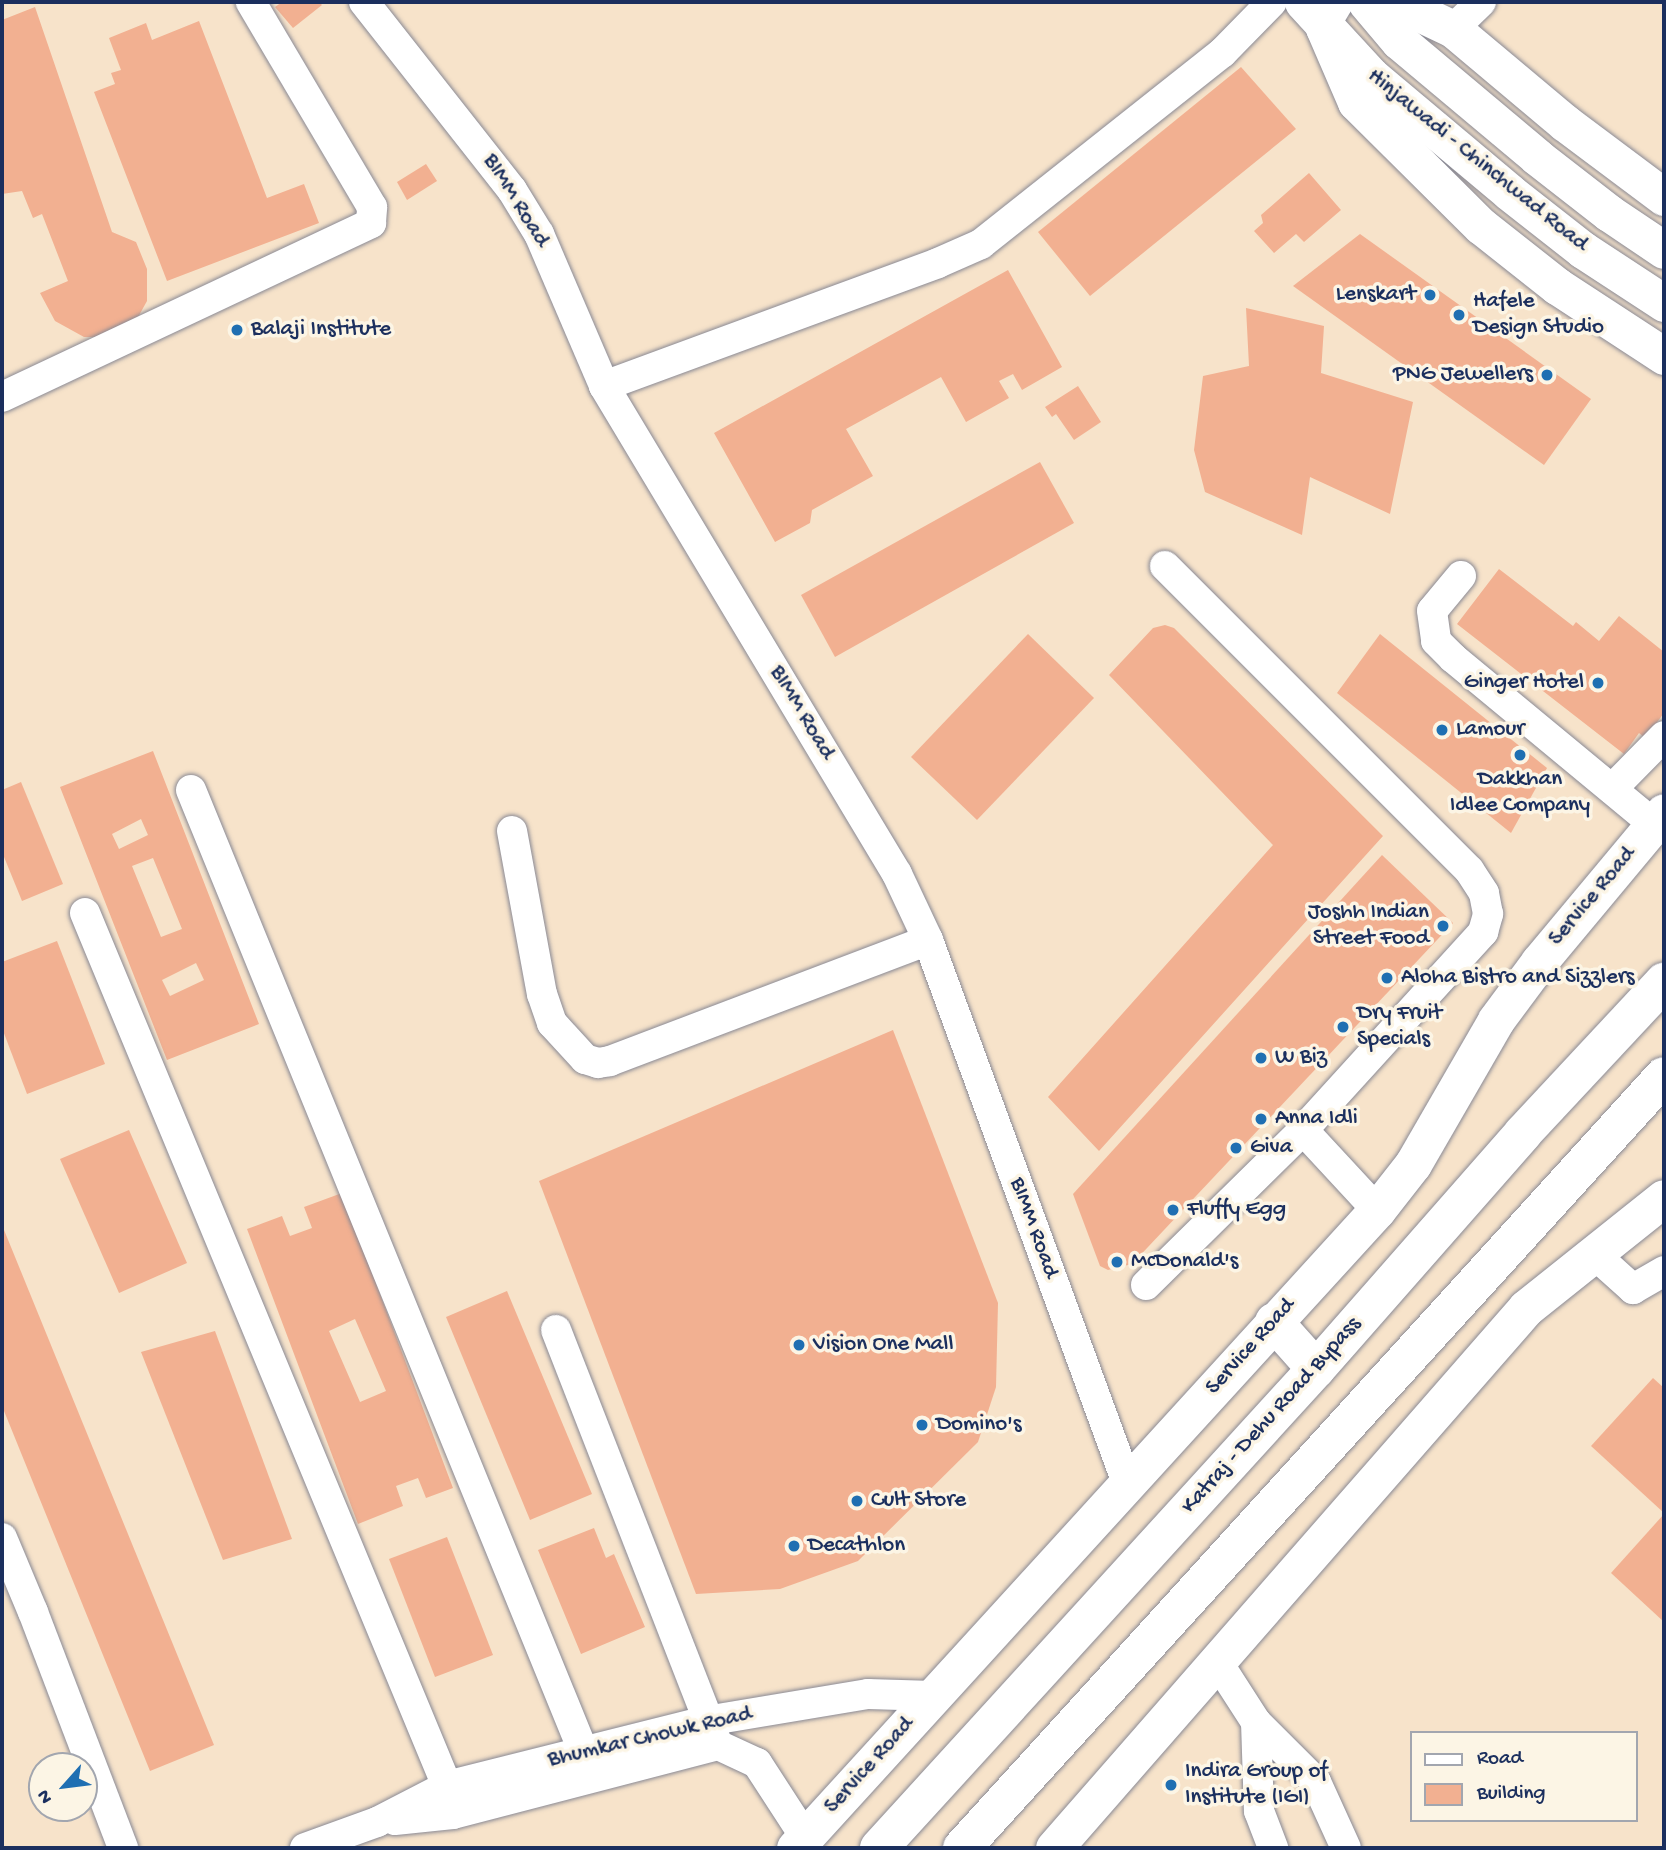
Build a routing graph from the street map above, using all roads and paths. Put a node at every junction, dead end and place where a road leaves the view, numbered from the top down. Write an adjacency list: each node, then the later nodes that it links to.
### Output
1 (251, 2): 14 (street)
2 (364, 2): 13 (street, BIMM Road)
3 (1272, 2): 13 (street)
4 (1366, 2): 10 (main road, Hinjawadi - Chinchwad Road)
5 (1396, 2): 8 (main road)
6 (1481, 2): 8 (street)
7 (1320, 10): 11 (main road, Hinjawadi - Chinchwad Road); 12 (main road)
8 (1453, 29): 9 (main road)
9 (1664, 197)
10 (1664, 250)
11 (1664, 303)
12 (1664, 356)
13 (604, 386): 23 (street, BIMM Road)
14 (2, 397)
15 (1164, 566): 26 (street)
16 (1461, 576): 18 (street)
17 (1664, 736): 18 (street)
18 (1612, 789): 20 (street)
19 (191, 790): 41 (street)
20 (1659, 818): 28 (main road, Service Road)
21 (512, 831): 23 (street)
22 (85, 913): 42 (street)
23 (928, 940): 35 (street, BIMM Road)
24 (1664, 982): 34 (highway, Katraj - Dehu Road Bypass)
25 (1664, 1076): 48 (highway)
26 (1303, 1130): 28 (street); 31 (street)
27 (1664, 1198): 29 (main road)
28 (1377, 1210): 32 (main road, Service Road)
29 (1593, 1253): 30 (street); 37 (main road)
30 (1664, 1271)
31 (1146, 1285)
32 (1274, 1322): 34 (highway); 35 (main road, Service Road)
33 (556, 1330): 40 (street)
34 (1317, 1368): 47 (highway, Katraj - Dehu Road Bypass)
35 (1127, 1483): 38 (main road, Service Road)
36 (2, 1538): 45 (street)
37 (1218, 1663): 39 (street); 49 (main road)
38 (933, 1696): 40 (street, Bhumkar Chowk Road); 44 (main road, Service Road)
39 (1255, 1722): 50 (street); 51 (street)
40 (712, 1733): 41 (street, Bhumkar Chowk Road); 43 (street, Bhumkar Chowk Road); 44 (street, Bhumkar Chowk Road)
41 (584, 1753): 42 (street, Bhumkar Chowk Road)
42 (447, 1786): 43 (street, Bhumkar Chowk Road)
43 (377, 1822): 46 (street, Bhumkar Chowk Road)
44 (800, 1842)
45 (123, 1848)
46 (305, 1848)
47 (879, 1848)
48 (962, 1848)
49 (1054, 1848)
50 (1273, 1848)
51 (1346, 1848)

